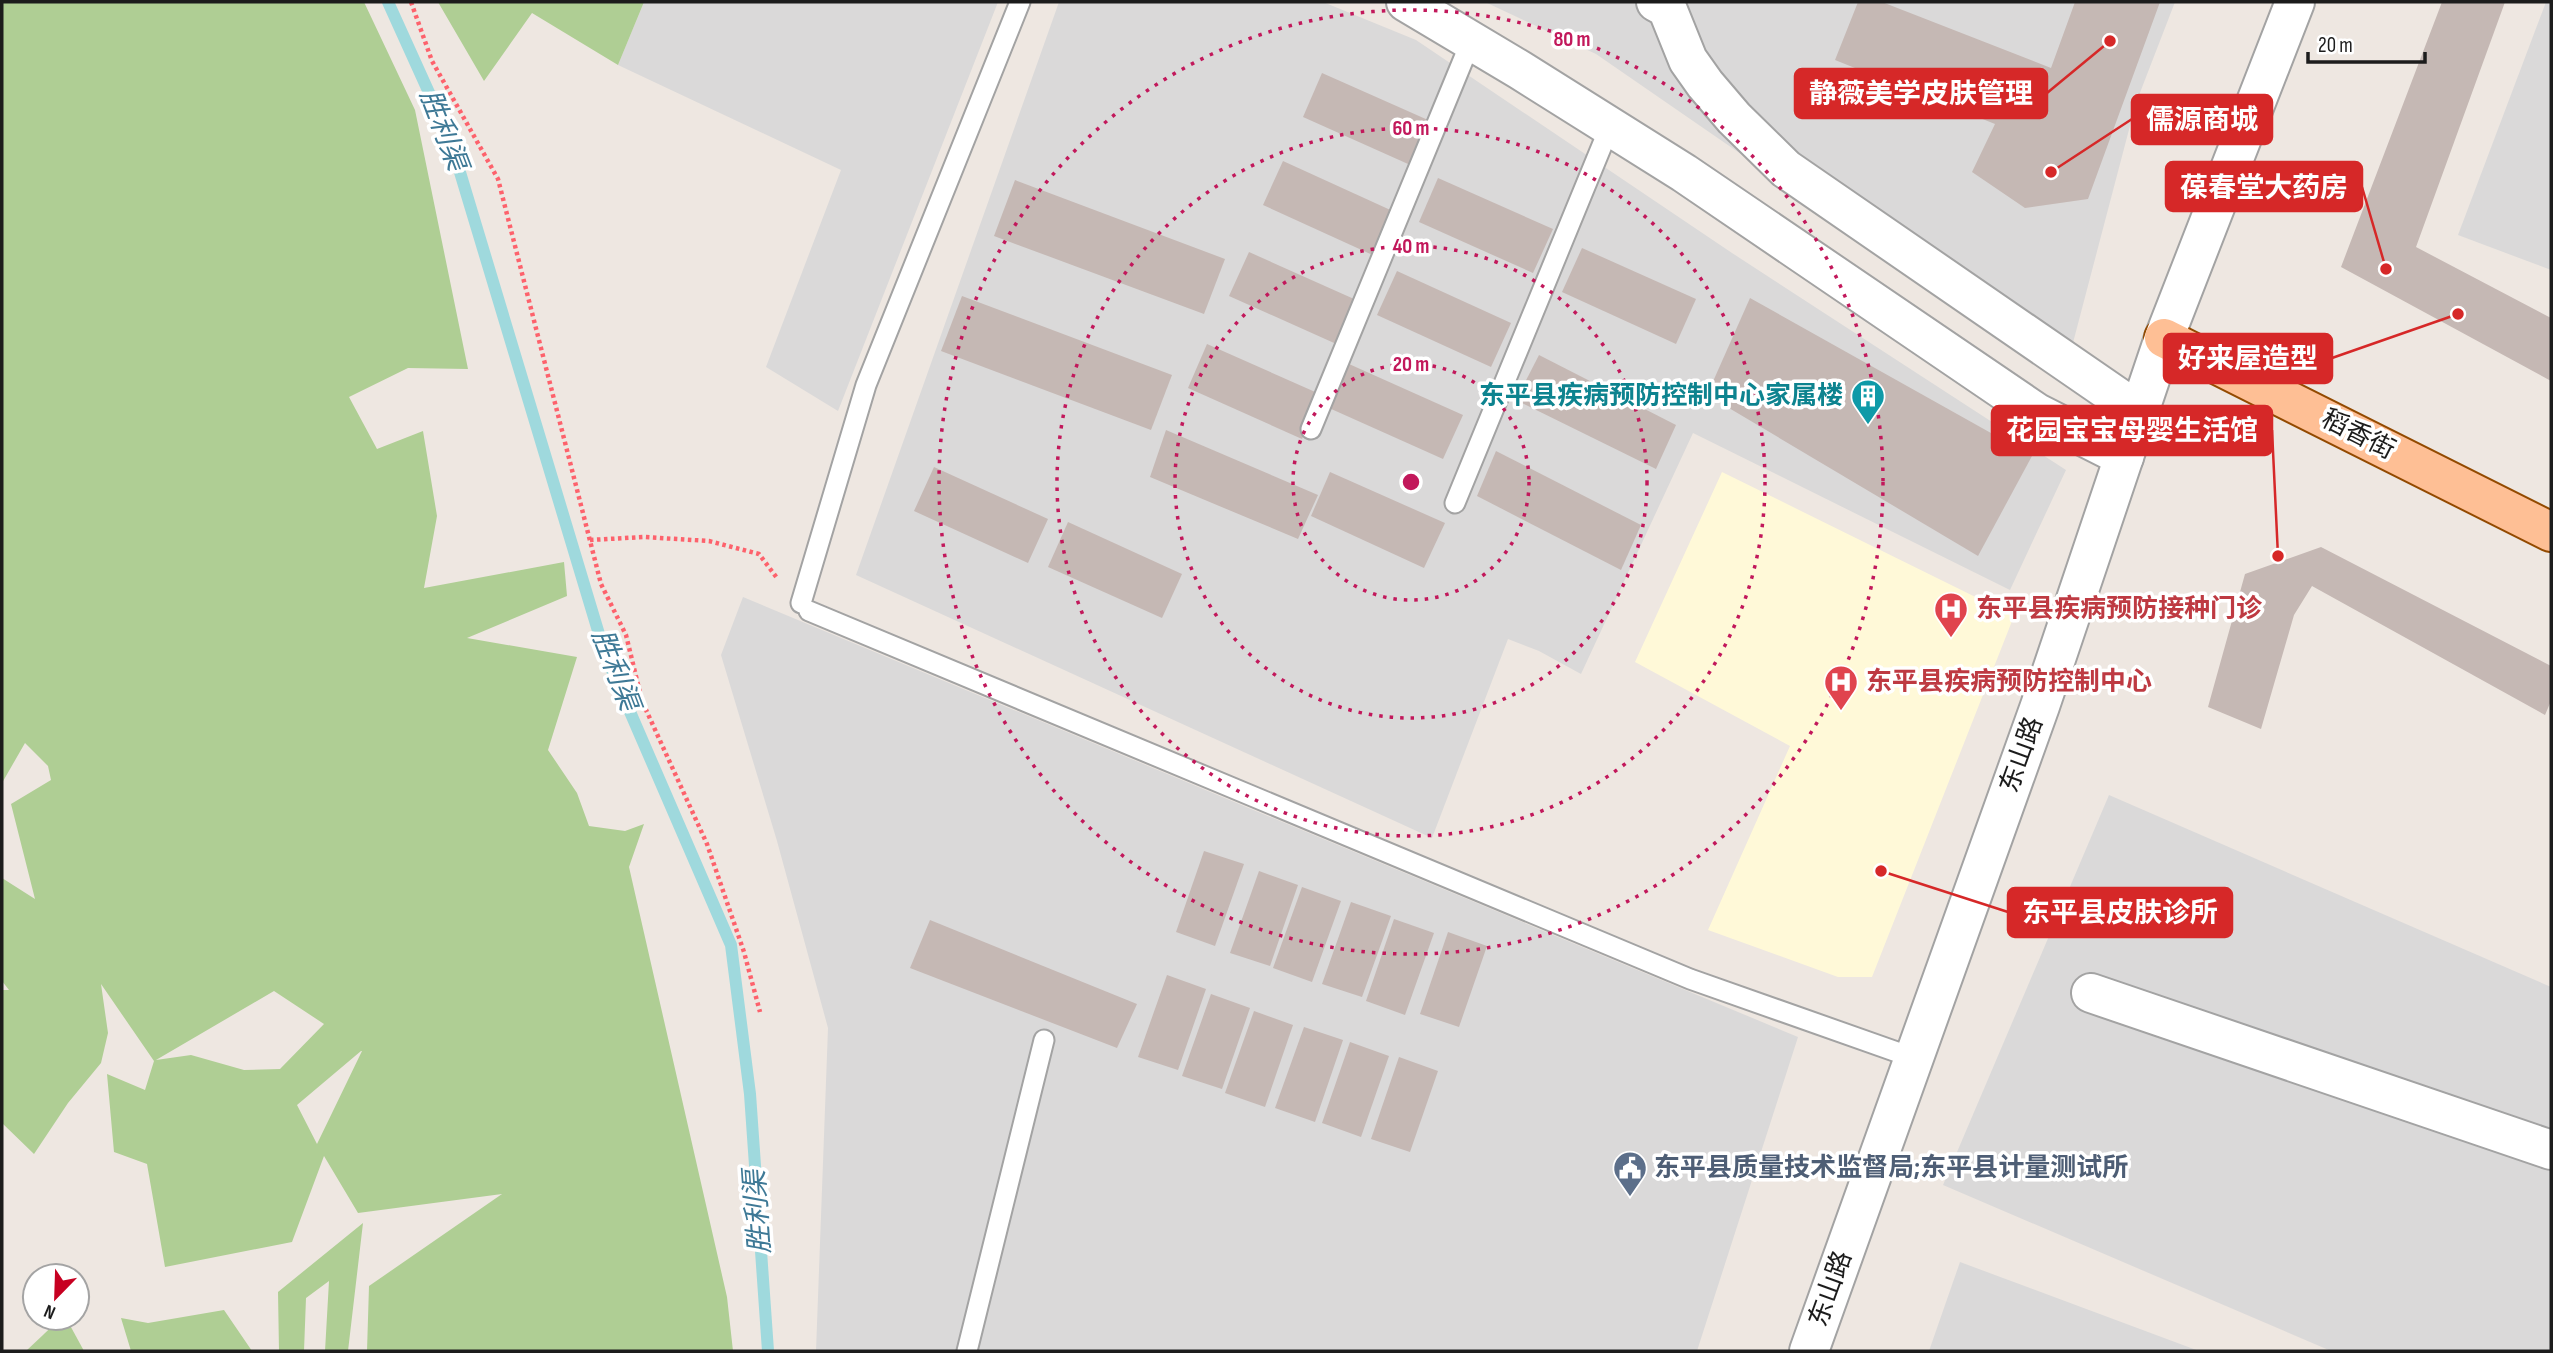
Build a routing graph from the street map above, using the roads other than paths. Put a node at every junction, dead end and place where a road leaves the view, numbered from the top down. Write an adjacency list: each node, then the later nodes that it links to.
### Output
1 (1020, 2): 15 (lane)
2 (1406, 2): 5 (street)
3 (2295, 2): 7 (street, 东山路)
4 (1666, 4): 8 (street)
5 (1471, 41): 6 (street); 9 (lane)
6 (1610, 126): 10 (street); 11 (lane)
7 (2164, 338): 8 (street, 东山路); 12 (main road, 稻香街)
8 (2139, 412): 10 (street, 东山路)
9 (1311, 429)
10 (2124, 457): 15 (street, 东山路)
11 (1455, 503)
12 (2551, 532)
13 (2091, 993): 16 (street)
14 (1044, 1040): 17 (lane)
15 (1914, 1058): 18 (street, 东山路)
16 (2551, 1150)
17 (967, 1351)
18 (1808, 1351)

